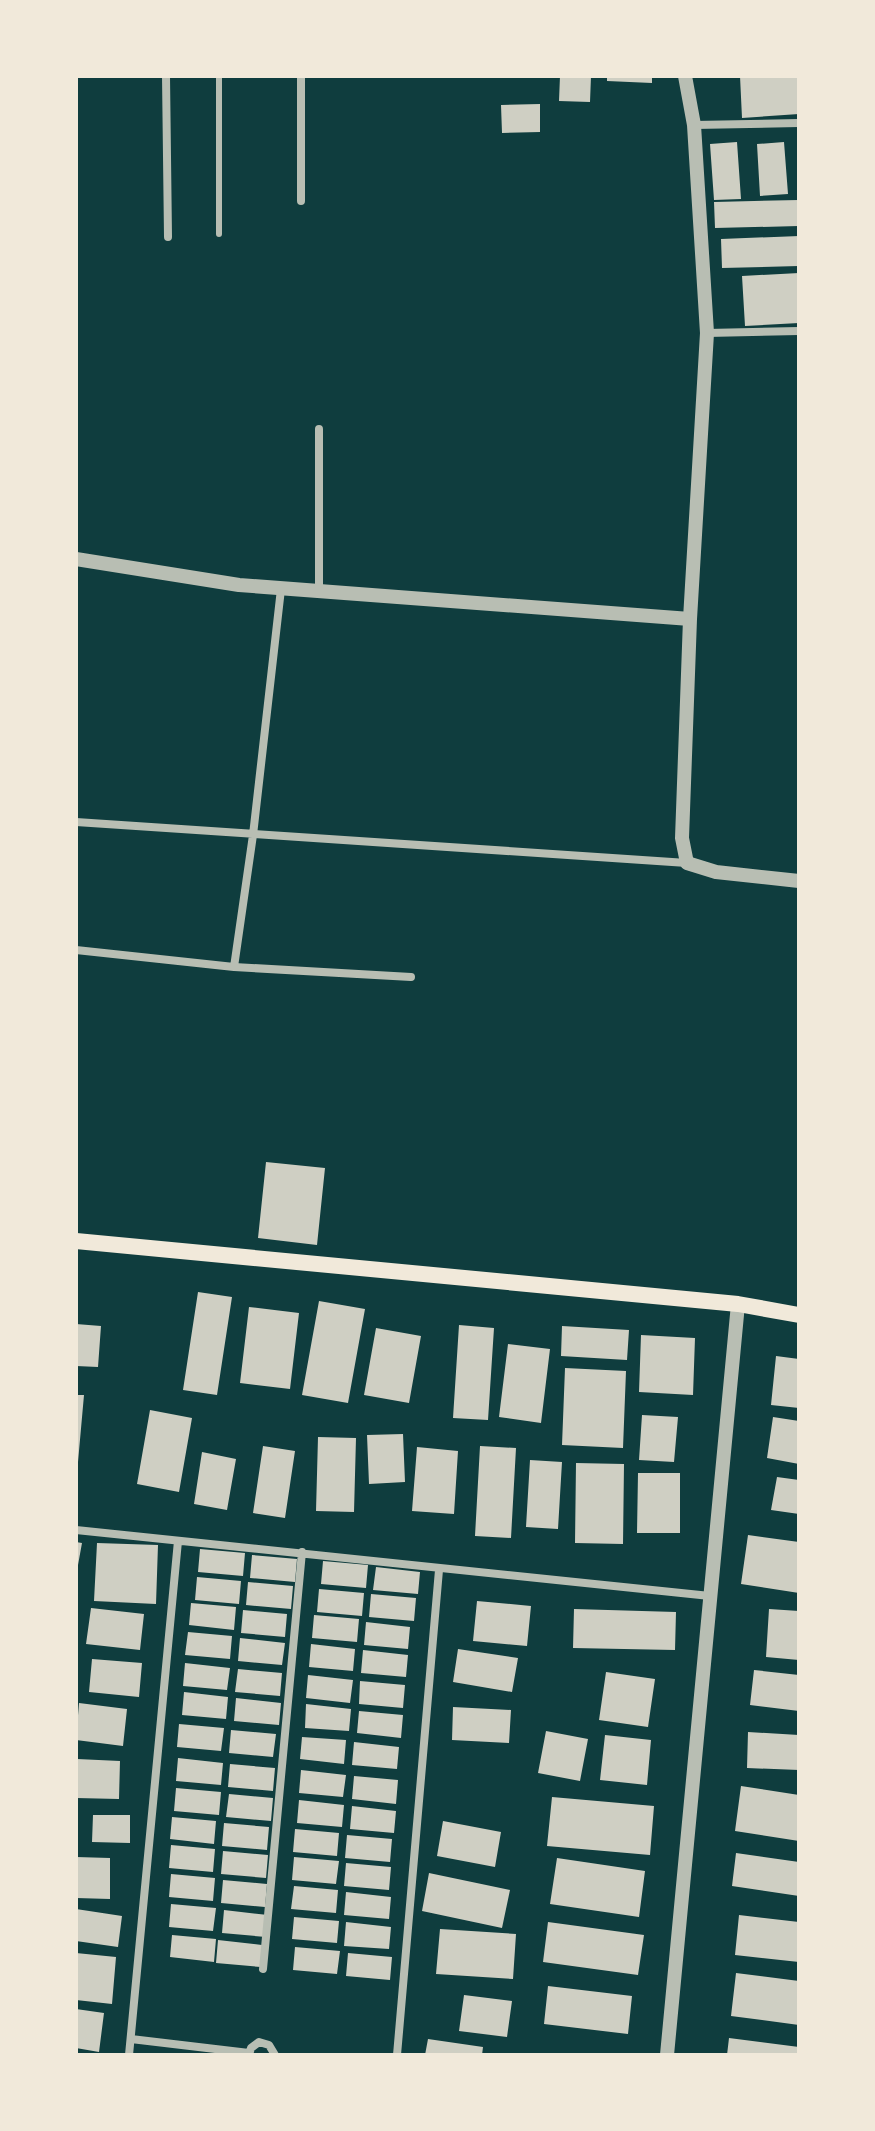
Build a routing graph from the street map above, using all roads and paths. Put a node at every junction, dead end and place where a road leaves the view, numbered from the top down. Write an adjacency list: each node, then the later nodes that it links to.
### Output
1 (166, 76): 9 (street)
2 (219, 76): 8 (lane)
3 (301, 76): 7 (street)
4 (685, 76): 6 (street)
5 (799, 123): 6 (street)
6 (694, 125): 11 (street)
7 (301, 201)
8 (219, 234)
9 (168, 237)
10 (799, 331): 11 (street)
11 (707, 333): 16 (street)
12 (319, 429): 15 (street)
13 (76, 559): 14 (street)
14 (281, 589): 15 (street); 18 (street)
15 (319, 592): 16 (street)
16 (690, 619): 19 (street)
17 (76, 822): 18 (street)
18 (253, 835): 19 (street); 22 (street)
19 (687, 863): 20 (street)
20 (799, 881)
21 (76, 950): 22 (street)
22 (234, 967): 23 (street)
23 (411, 977)
24 (76, 1241): 25 (main road)
25 (738, 1304): 26 (main road); 31 (street)
26 (799, 1315)
27 (76, 1530): 28 (street)
28 (178, 1541): 29 (street); 33 (street)
29 (302, 1552): 30 (street); 32 (street)
30 (439, 1570): 31 (street); 37 (street)
31 (710, 1596): 38 (street)
32 (263, 1969)
33 (131, 2039): 34 (street); 35 (street)
34 (249, 2054): 36 (street)
35 (129, 2055)
36 (275, 2055)
37 (397, 2055)
38 (667, 2055)

